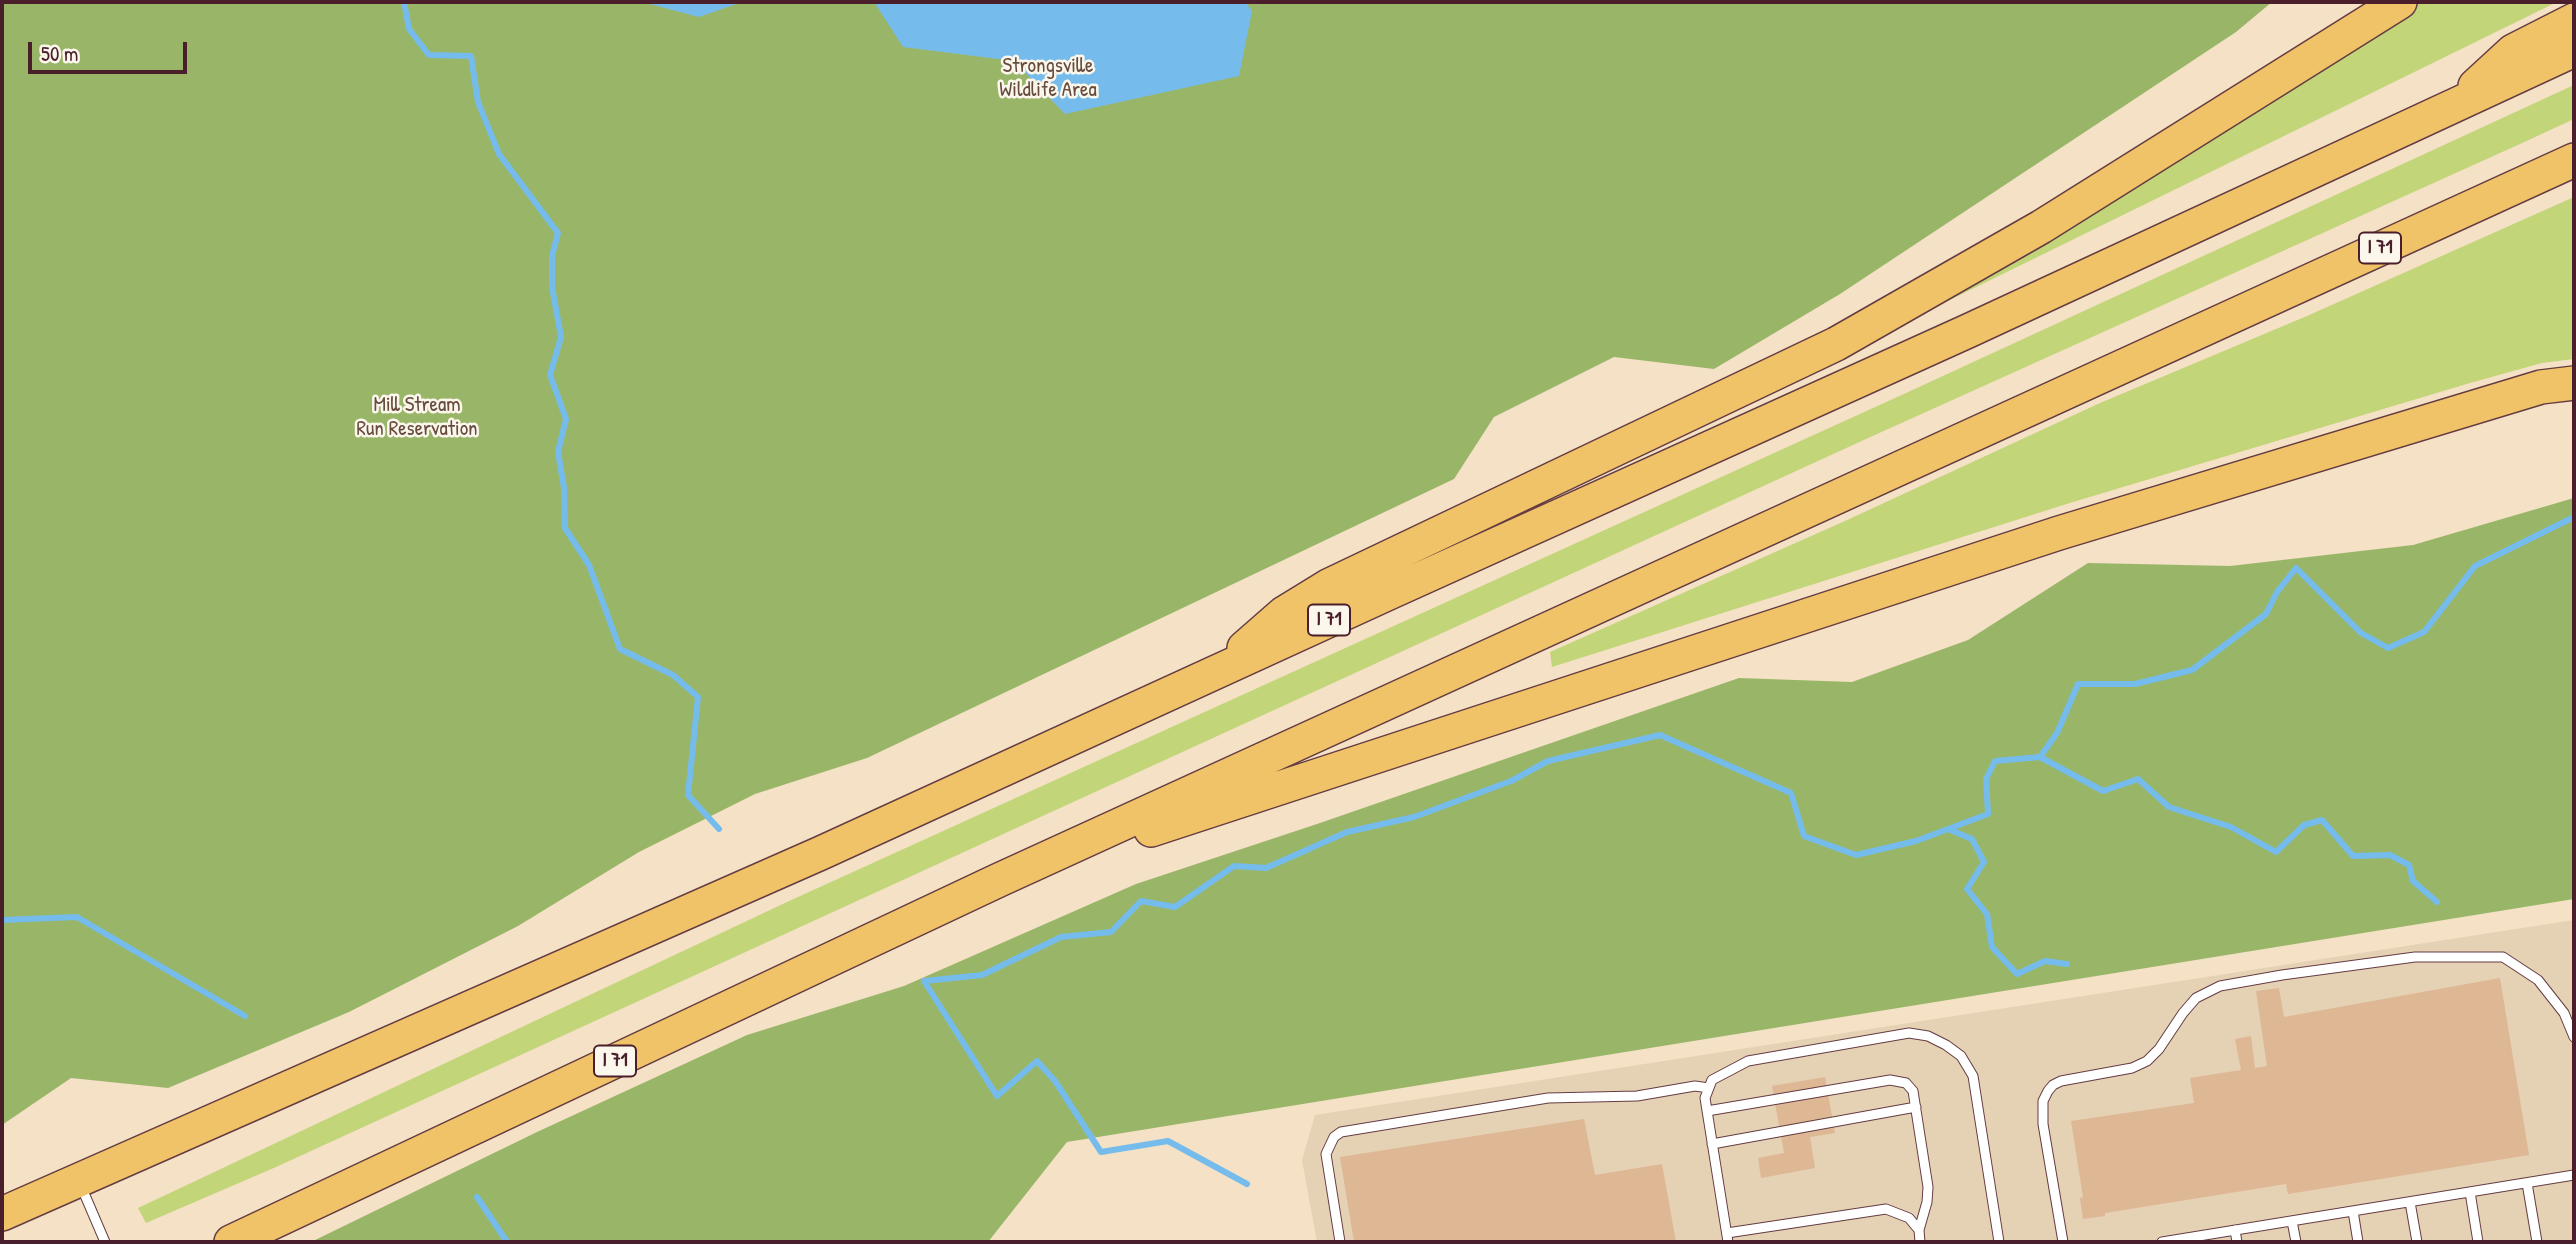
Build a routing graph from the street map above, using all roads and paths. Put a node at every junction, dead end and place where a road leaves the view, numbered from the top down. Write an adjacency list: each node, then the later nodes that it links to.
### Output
1 (2400, 2): 9 (highway)
2 (2574, 20): 4 (highway)
3 (2574, 50): 4 (highway, I 71)
4 (2458, 103): 9 (highway, I 71)
5 (2574, 160): 7 (highway, I 71)
6 (2574, 171): 7 (highway)
7 (2463, 210): 10 (highway, I 71)
8 (2574, 383): 10 (highway)
9 (1215, 673): 17 (highway, I 71)
10 (999, 880): 29 (highway, I 71)
11 (2574, 1037): 33 (lane)
12 (1709, 1087): 14 (lane); 30 (lane); 32 (lane)
13 (1916, 1107): 14 (lane); 15 (lane); 24 (lane)
14 (1707, 1111): 15 (lane)
15 (1712, 1143): 26 (lane)
16 (2574, 1175): 18 (lane)
17 (79, 1180): 22 (highway, I 71); 28 (lane)
18 (2527, 1183): 19 (lane); 40 (lane)
19 (2470, 1192): 20 (lane); 39 (lane)
20 (2410, 1202): 21 (lane); 38 (lane)
21 (2353, 1211): 23 (lane); 37 (lane)
22 (2, 1214)
23 (2292, 1221): 25 (lane); 36 (lane)
24 (1919, 1230): 26 (lane); 31 (lane)
25 (2235, 1230): 27 (lane); 35 (lane)
26 (1728, 1238)
27 (2175, 1241): 34 (lane)
28 (104, 1242)
29 (231, 1242)
30 (1340, 1242)
31 (1920, 1242)
32 (1999, 1242)
33 (2063, 1242)
34 (2162, 1242)
35 (2237, 1242)
36 (2296, 1242)
37 (2358, 1242)
38 (2417, 1242)
39 (2478, 1242)
40 (2536, 1242)

